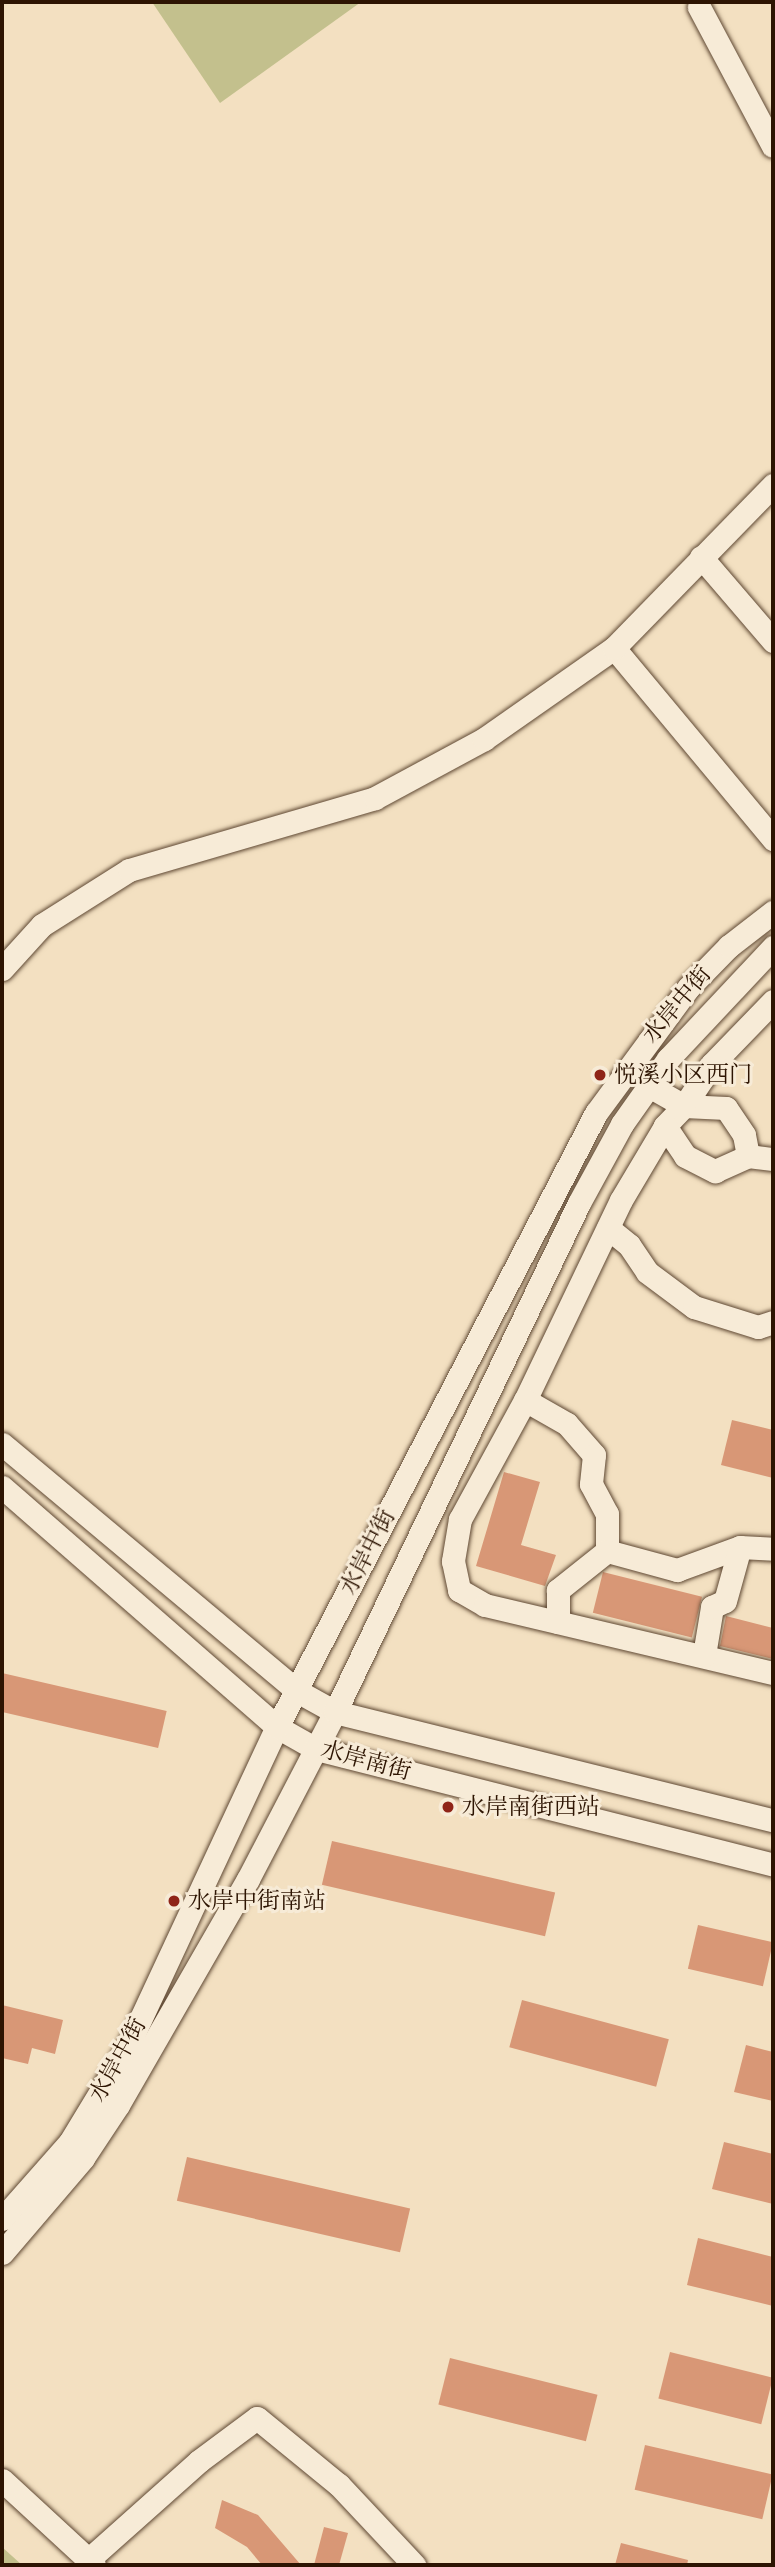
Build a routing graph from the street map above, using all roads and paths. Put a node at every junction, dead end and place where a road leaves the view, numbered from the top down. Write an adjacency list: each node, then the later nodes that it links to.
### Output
1 (699, 7): 2 (street)
2 (773, 146)
3 (773, 485): 4 (street)
4 (701, 558): 5 (street); 6 (street)
5 (773, 641)
6 (614, 648): 7 (street); 10 (street)
7 (773, 839)
8 (773, 912): 28 (street, 水岸中街)
9 (773, 947): 12 (street, 水岸中街)
10 (2, 969)
11 (771, 1006): 13 (street)
12 (649, 1086): 13 (street); 29 (street, 水岸中街)
13 (684, 1106): 14 (street); 15 (street)
14 (665, 1126): 15 (street); 17 (street)
15 (748, 1156): 16 (street)
16 (773, 1159)
17 (608, 1228): 18 (street); 19 (street)
18 (773, 1322)
19 (525, 1400): 24 (street); 25 (street)
20 (2, 1444): 28 (street, 水岸南街)
21 (2, 1487): 30 (street, 水岸南街)
22 (740, 1547): 23 (street); 24 (street); 26 (street)
23 (773, 1549)
24 (607, 1551): 25 (street)
25 (558, 1622): 26 (street)
26 (704, 1656): 27 (street)
27 (773, 1673)
28 (297, 1691): 29 (street, 水岸南街); 30 (street, 水岸中街)
29 (335, 1712): 31 (street, 水岸中街); 32 (street, 水岸南街)
30 (277, 1727): 31 (street, 水岸南街); 34 (street, 水岸中街)
31 (316, 1749): 33 (street, 水岸南街); 35 (street, 水岸中街)
32 (773, 1820)
33 (773, 1865)
34 (2, 2218)
35 (2, 2253)
36 (2, 2480): 37 (street)
37 (91, 2563): 38 (street)
38 (414, 2565)

